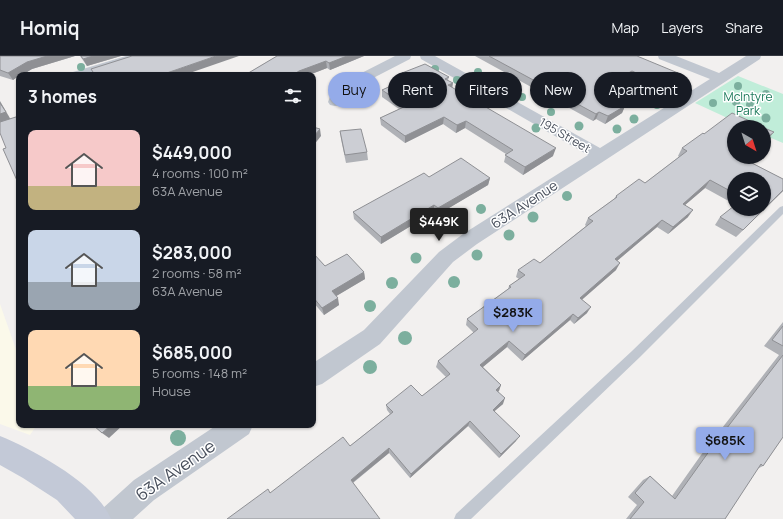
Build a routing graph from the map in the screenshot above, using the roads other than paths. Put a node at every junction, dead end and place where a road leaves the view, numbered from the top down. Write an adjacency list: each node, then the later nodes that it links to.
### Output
1 (139, 56): 6 (street)
2 (405, 56): 7 (street)
3 (426, 56): 9 (street, 195 Street)
4 (664, 56): 8 (street)
5 (754, 56): 8 (street, 63A Avenue)
6 (88, 72)
7 (374, 72)
8 (720, 78): 9 (street, 63A Avenue)
9 (600, 155): 11 (street, 63A Avenue)
10 (783, 209): 16 (lane)
11 (316, 374)
12 (236, 428): 15 (street, 63A Avenue)
13 (0, 450): 14 (main road)
14 (96, 519)
15 (112, 519)
16 (461, 519)

